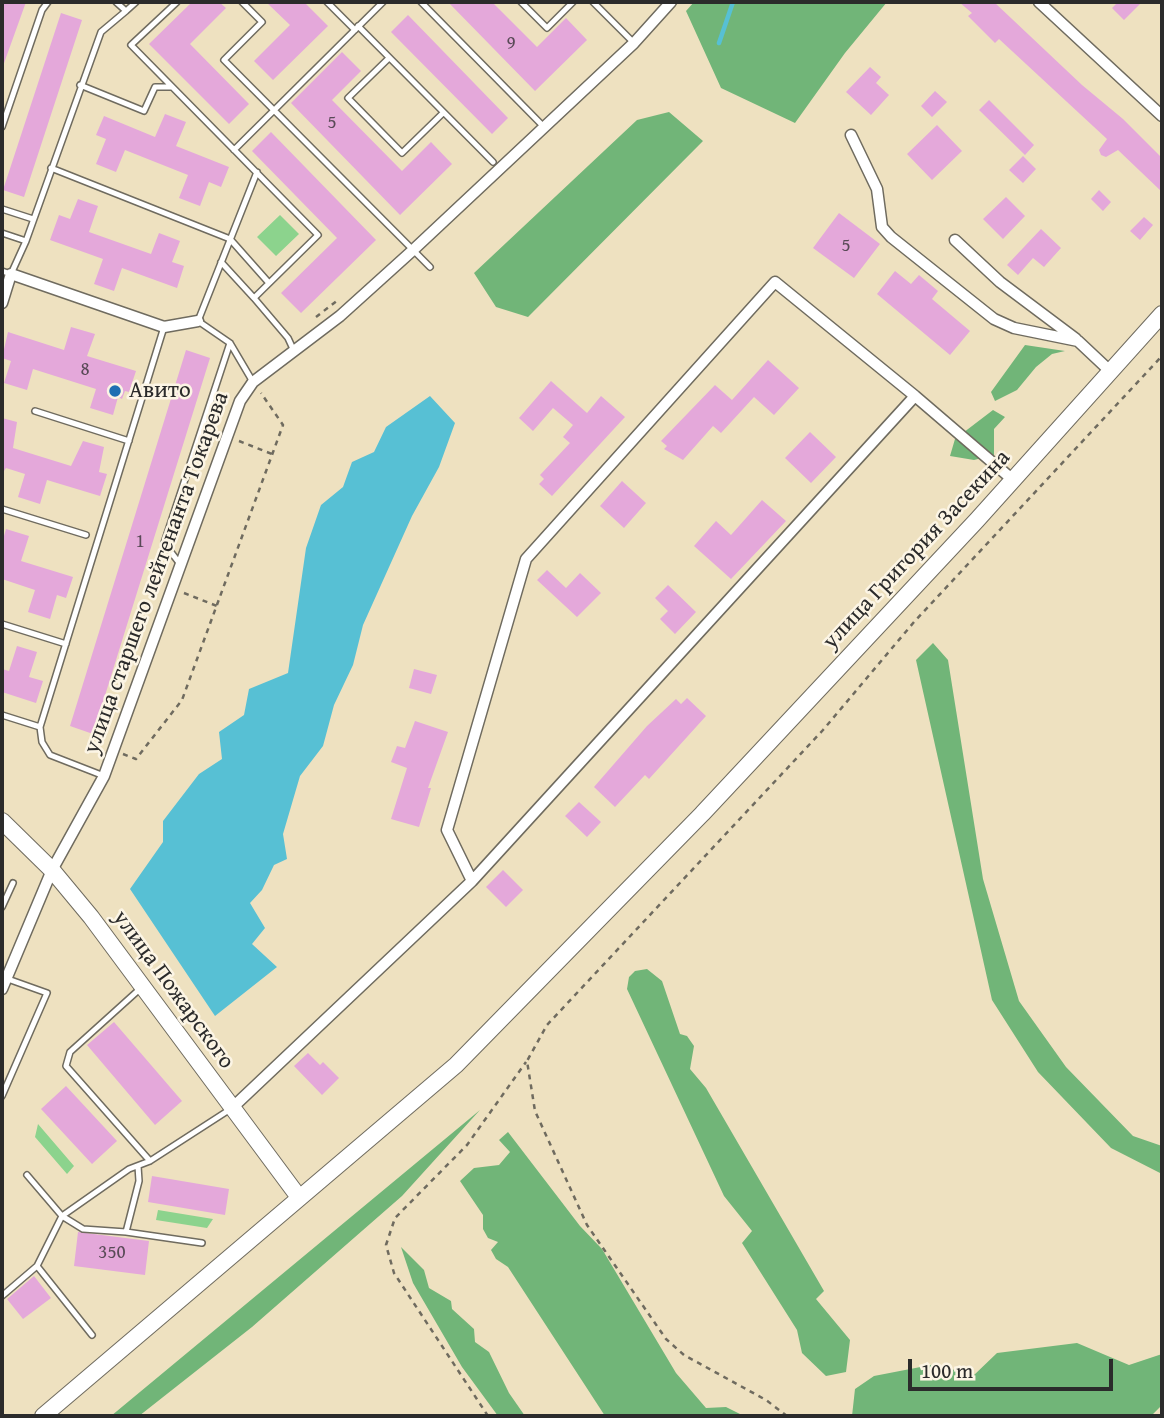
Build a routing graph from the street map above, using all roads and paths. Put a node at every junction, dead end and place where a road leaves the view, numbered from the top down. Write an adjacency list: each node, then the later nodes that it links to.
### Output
1 (48, 2): 23 (lane)
2 (116, 2): 14 (lane)
3 (136, 2): 14 (lane)
4 (177, 2): 19 (lane)
5 (242, 2): 20 (lane)
6 (327, 2): 15 (lane)
7 (383, 2): 15 (lane)
8 (421, 2): 24 (lane)
9 (521, 2): 10 (lane)
10 (573, 2)
11 (593, 2): 16 (lane)
12 (671, 2): 16 (street, улица старшего лейтенанта Токарева)
13 (1039, 2): 22 (street)
14 (126, 11): 18 (lane)
15 (357, 28): 17 (lane); 20 (lane)
16 (634, 43): 24 (street, улица старшего лейтенанта Токарева)
17 (389, 58): 21 (lane); 21 (lane)
18 (80, 85): 19 (lane); 28 (lane)
19 (172, 87): 26 (lane)
20 (274, 110): 26 (lane); 36 (lane)
21 (443, 113): 27 (lane)
22 (1162, 116)
23 (2, 127)
24 (544, 127): 36 (street, улица старшего лейтенанта Токарева)
25 (851, 135): 46 (street)
26 (234, 150): 29 (lane)
27 (493, 162)
28 (51, 168): 31 (lane); 33 (lane)
29 (257, 172): 33 (lane); 40 (lane)
30 (2, 209): 31 (lane)
31 (33, 219): 35 (lane)
32 (2, 233): 35 (lane)
33 (230, 239): 37 (lane); 40 (lane)
34 (955, 240): 46 (street)
35 (26, 241): 39 (lane)
36 (412, 251): 38 (lane); 48 (street, улица старшего лейтенанта Токарева)
37 (221, 262): 41 (lane); 44 (lane)
38 (430, 267)
39 (6, 273): 42 (street); 45 (street)
40 (269, 283): 41 (lane)
41 (254, 298): 48 (lane)
42 (2, 303)
43 (1162, 314): 50 (main road, улица Григория Засекина)
44 (198, 321): 45 (street); 47 (lane)
45 (164, 327): 55 (lane)
46 (1078, 341): 50 (street)
47 (230, 343): 51 (lane); 60 (lane)
48 (294, 351): 51 (street, улица старшего лейтенанта Токарева)
49 (1162, 356): 76 (path)
50 (1111, 372): 57 (main road, улица Григория Засекина)
51 (253, 382): 54 (street, улица старшего лейтенанта Токарева); 56 (path)
52 (915, 396): 57 (street); 71 (street); 71 (street)
53 (35, 411): 55 (lane)
54 (225, 436): 56 (path); 60 (street, улица старшего лейтенанта Токарева)
55 (129, 441): 64 (lane)
56 (272, 454): 62 (path)
57 (1013, 480): 82 (main road, улица Григория Засекина)
58 (2, 509): 59 (lane)
59 (86, 535)
60 (180, 564): 61 (street, улица старшего лейтенанта Токарева)
61 (171, 589): 62 (path); 67 (street, улица старшего лейтенанта Токарева)
62 (217, 606): 67 (path)
63 (2, 624): 64 (lane)
64 (66, 644): 66 (lane)
65 (2, 715): 66 (lane)
66 (40, 727): 68 (lane)
67 (113, 751): 68 (street, улица старшего лейтенанта Токарева)
68 (104, 775): 70 (street, улица старшего лейтенанта Токарева)
69 (2, 821): 70 (main road, улица Пожарского)
70 (52, 870): 74 (street, улица старшего лейтенанта Токарева); 75 (main road, улица Пожарского)
71 (471, 881): 78 (street)
72 (13, 883): 73 (lane)
73 (2, 907)
74 (3, 982): 77 (lane)
75 (143, 987): 78 (main road, улица Пожарского); 79 (lane)
76 (527, 1061): 90 (path); 91 (path)
77 (2, 1096)
78 (232, 1108): 79 (lane); 82 (main road, улица Пожарского)
79 (150, 1161): 80 (lane)
80 (138, 1166): 83 (lane); 84 (lane)
81 (27, 1175): 83 (lane)
82 (298, 1196): 89 (main road, улица Григория Засекина)
83 (62, 1216): 84 (lane); 86 (lane)
84 (127, 1232): 85 (lane)
85 (202, 1243)
86 (37, 1266): 87 (lane); 88 (lane)
87 (2, 1296)
88 (92, 1335)
89 (43, 1416)
90 (488, 1416)
91 (787, 1416)

